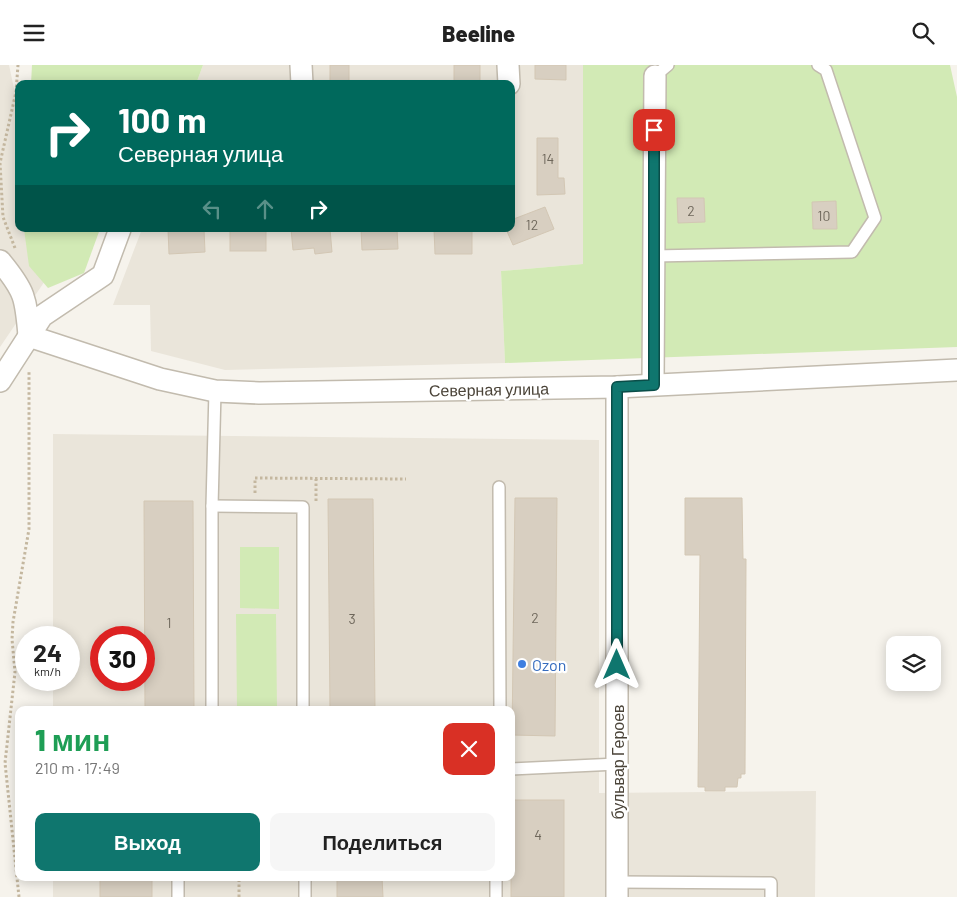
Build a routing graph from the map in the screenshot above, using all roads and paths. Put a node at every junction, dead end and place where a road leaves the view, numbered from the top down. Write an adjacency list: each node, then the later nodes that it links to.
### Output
1 (18, 65): 6 (path)
2 (301, 65): 7 (street)
3 (508, 65): 8 (street)
4 (818, 65): 11 (lane)
5 (661, 71): 11 (street)
6 (17, 80)
7 (302, 80)
8 (509, 80)
9 (15, 96): 12 (path)
10 (119, 232): 13 (street)
11 (654, 256): 17 (street)
12 (8, 257): 13 (street)
13 (29, 336): 16 (street); 19 (street, Северная улица)
14 (29, 365): 29 (path)
15 (957, 369): 17 (street, Северная улица)
16 (0, 381)
17 (654, 385): 18 (street, Северная улица)
18 (617, 387): 19 (street, Северная улица); 27 (street, бульвар Героев)
19 (215, 391): 22 (lane)
20 (406, 479): 23 (path)
21 (499, 487): 26 (lane)
22 (212, 507): 23 (lane); 24 (lane)
23 (255, 507): 25 (lane)
24 (212, 706)
25 (303, 706)
26 (500, 706)
27 (617, 764): 28 (lane); 35 (street, бульвар Героев)
28 (515, 769)
29 (15, 859)
30 (17, 881): 36 (path)
31 (178, 881): 37 (lane)
32 (240, 881): 38 (path)
33 (304, 881): 39 (lane)
34 (496, 881): 40 (lane)
35 (617, 889): 41 (lane)
36 (19, 897)
37 (178, 897)
38 (239, 897)
39 (305, 897)
40 (496, 897)
41 (771, 897)

